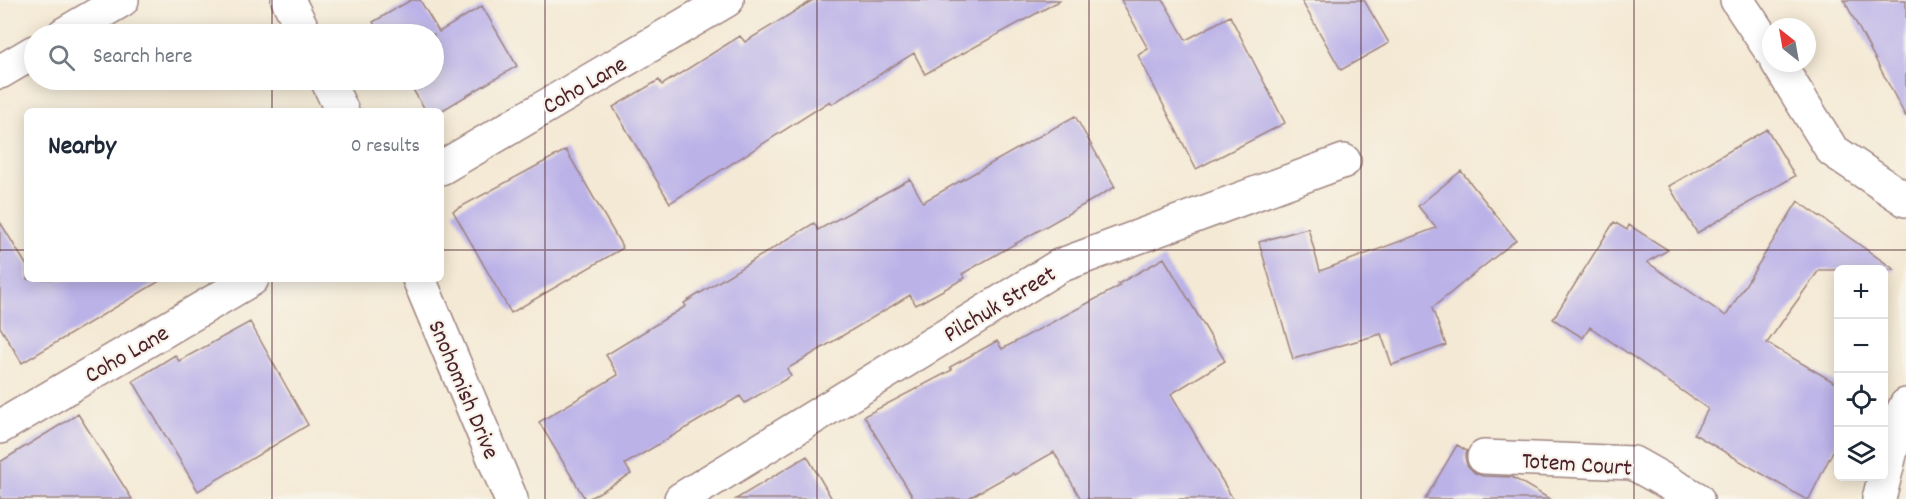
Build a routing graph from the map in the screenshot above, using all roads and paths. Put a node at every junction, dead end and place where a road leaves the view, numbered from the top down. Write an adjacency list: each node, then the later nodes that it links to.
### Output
1 (122, 0): 5 (street)
2 (288, 0): 6 (street)
3 (728, 0): 14 (street, Coho Lane)
4 (1737, 0): 7 (street)
5 (81, 24)
6 (300, 24)
7 (1762, 38)
8 (24, 58): 9 (street)
9 (0, 72)
10 (1784, 72): 15 (street)
11 (332, 90): 12 (street)
12 (341, 108)
13 (1344, 161): 22 (street, Pilchuk Street)
14 (444, 166)
15 (1906, 200)
16 (247, 282): 19 (street, Coho Lane)
17 (420, 282): 21 (street, Snohomish Drive)
18 (1906, 405): 24 (street)
19 (0, 427)
20 (1484, 457): 23 (street, Totem Court)
21 (511, 499)
22 (681, 499)
23 (1697, 499)
24 (1878, 499)

